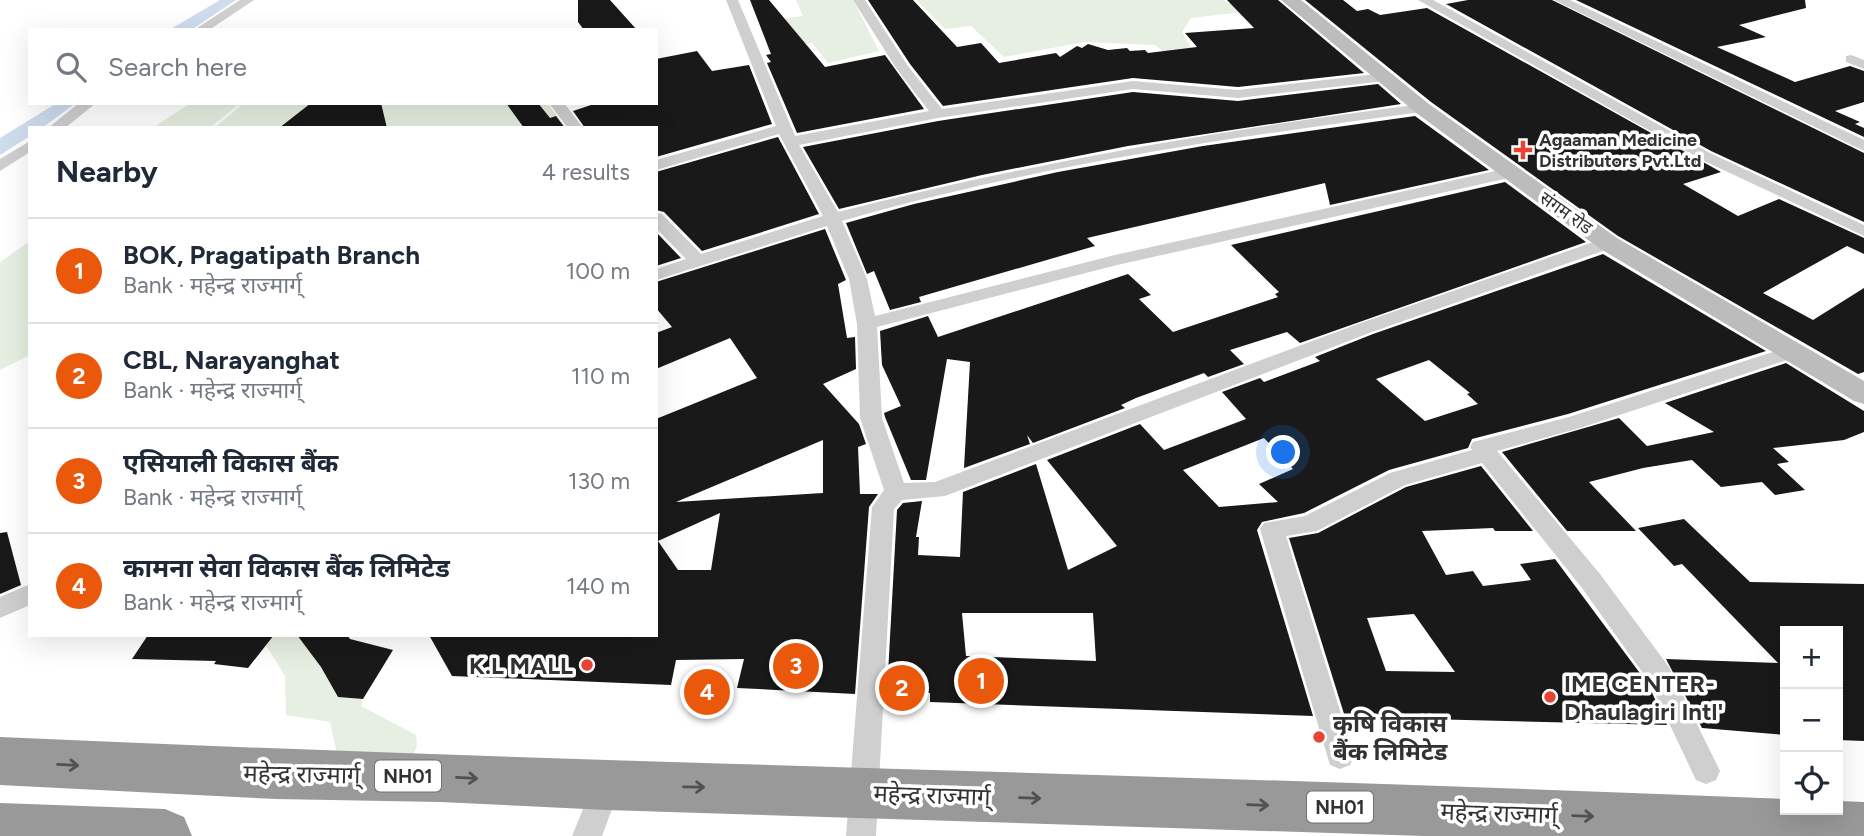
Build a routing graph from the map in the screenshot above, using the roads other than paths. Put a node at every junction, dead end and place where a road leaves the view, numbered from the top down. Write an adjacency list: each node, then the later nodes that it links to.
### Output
1 (248, 0): 7 (street)
2 (732, 0): 15 (street)
3 (859, 0): 12 (street)
4 (1290, 0): 8 (street, संगम रोड)
5 (1424, 0): 23 (street)
6 (1560, 0): 17 (street)
7 (203, 28)
8 (1385, 77): 11 (street, संगम रोड); 12 (street)
9 (86, 105): 13 (street)
10 (558, 105): 14 (street)
11 (1422, 108): 20 (street, संगम रोड); 21 (street)
12 (938, 114): 15 (street)
13 (58, 126)
14 (574, 126)
15 (787, 135): 18 (street); 21 (street)
16 (28, 146): 19 (street)
17 (1864, 146)
18 (658, 164)
19 (0, 166)
20 (1509, 173): 24 (street, संगम रोड); 27 (street)
21 (833, 219): 25 (street); 27 (street)
22 (658, 220): 25 (street)
23 (1864, 231)
24 (1608, 243): 28 (street, संगम रोड); 31 (street)
25 (697, 260): 26 (street)
26 (658, 274)
27 (867, 324): 31 (street)
28 (1792, 352): 29 (street, संगम रोड); 30 (street)
29 (1864, 394)
30 (1488, 454): 34 (street); 36 (street)
31 (896, 492): 38 (street)
32 (28, 595): 33 (street)
33 (0, 608)
34 (1340, 756)
35 (0, 761): 37 (highway, महेन्द्र राज्मार्ग् / NH01, one-way to 37)
36 (1706, 771)
37 (607, 785): 38 (highway, महेन्द्र राज्मार्ग् / NH01, one-way to 38); 42 (street)
38 (862, 815): 39 (highway, महेन्द्र राज्मार्ग् / NH01, one-way to 39)
39 (1864, 829)
40 (0, 830): 41 (highway)
41 (165, 836)
42 (587, 836)

